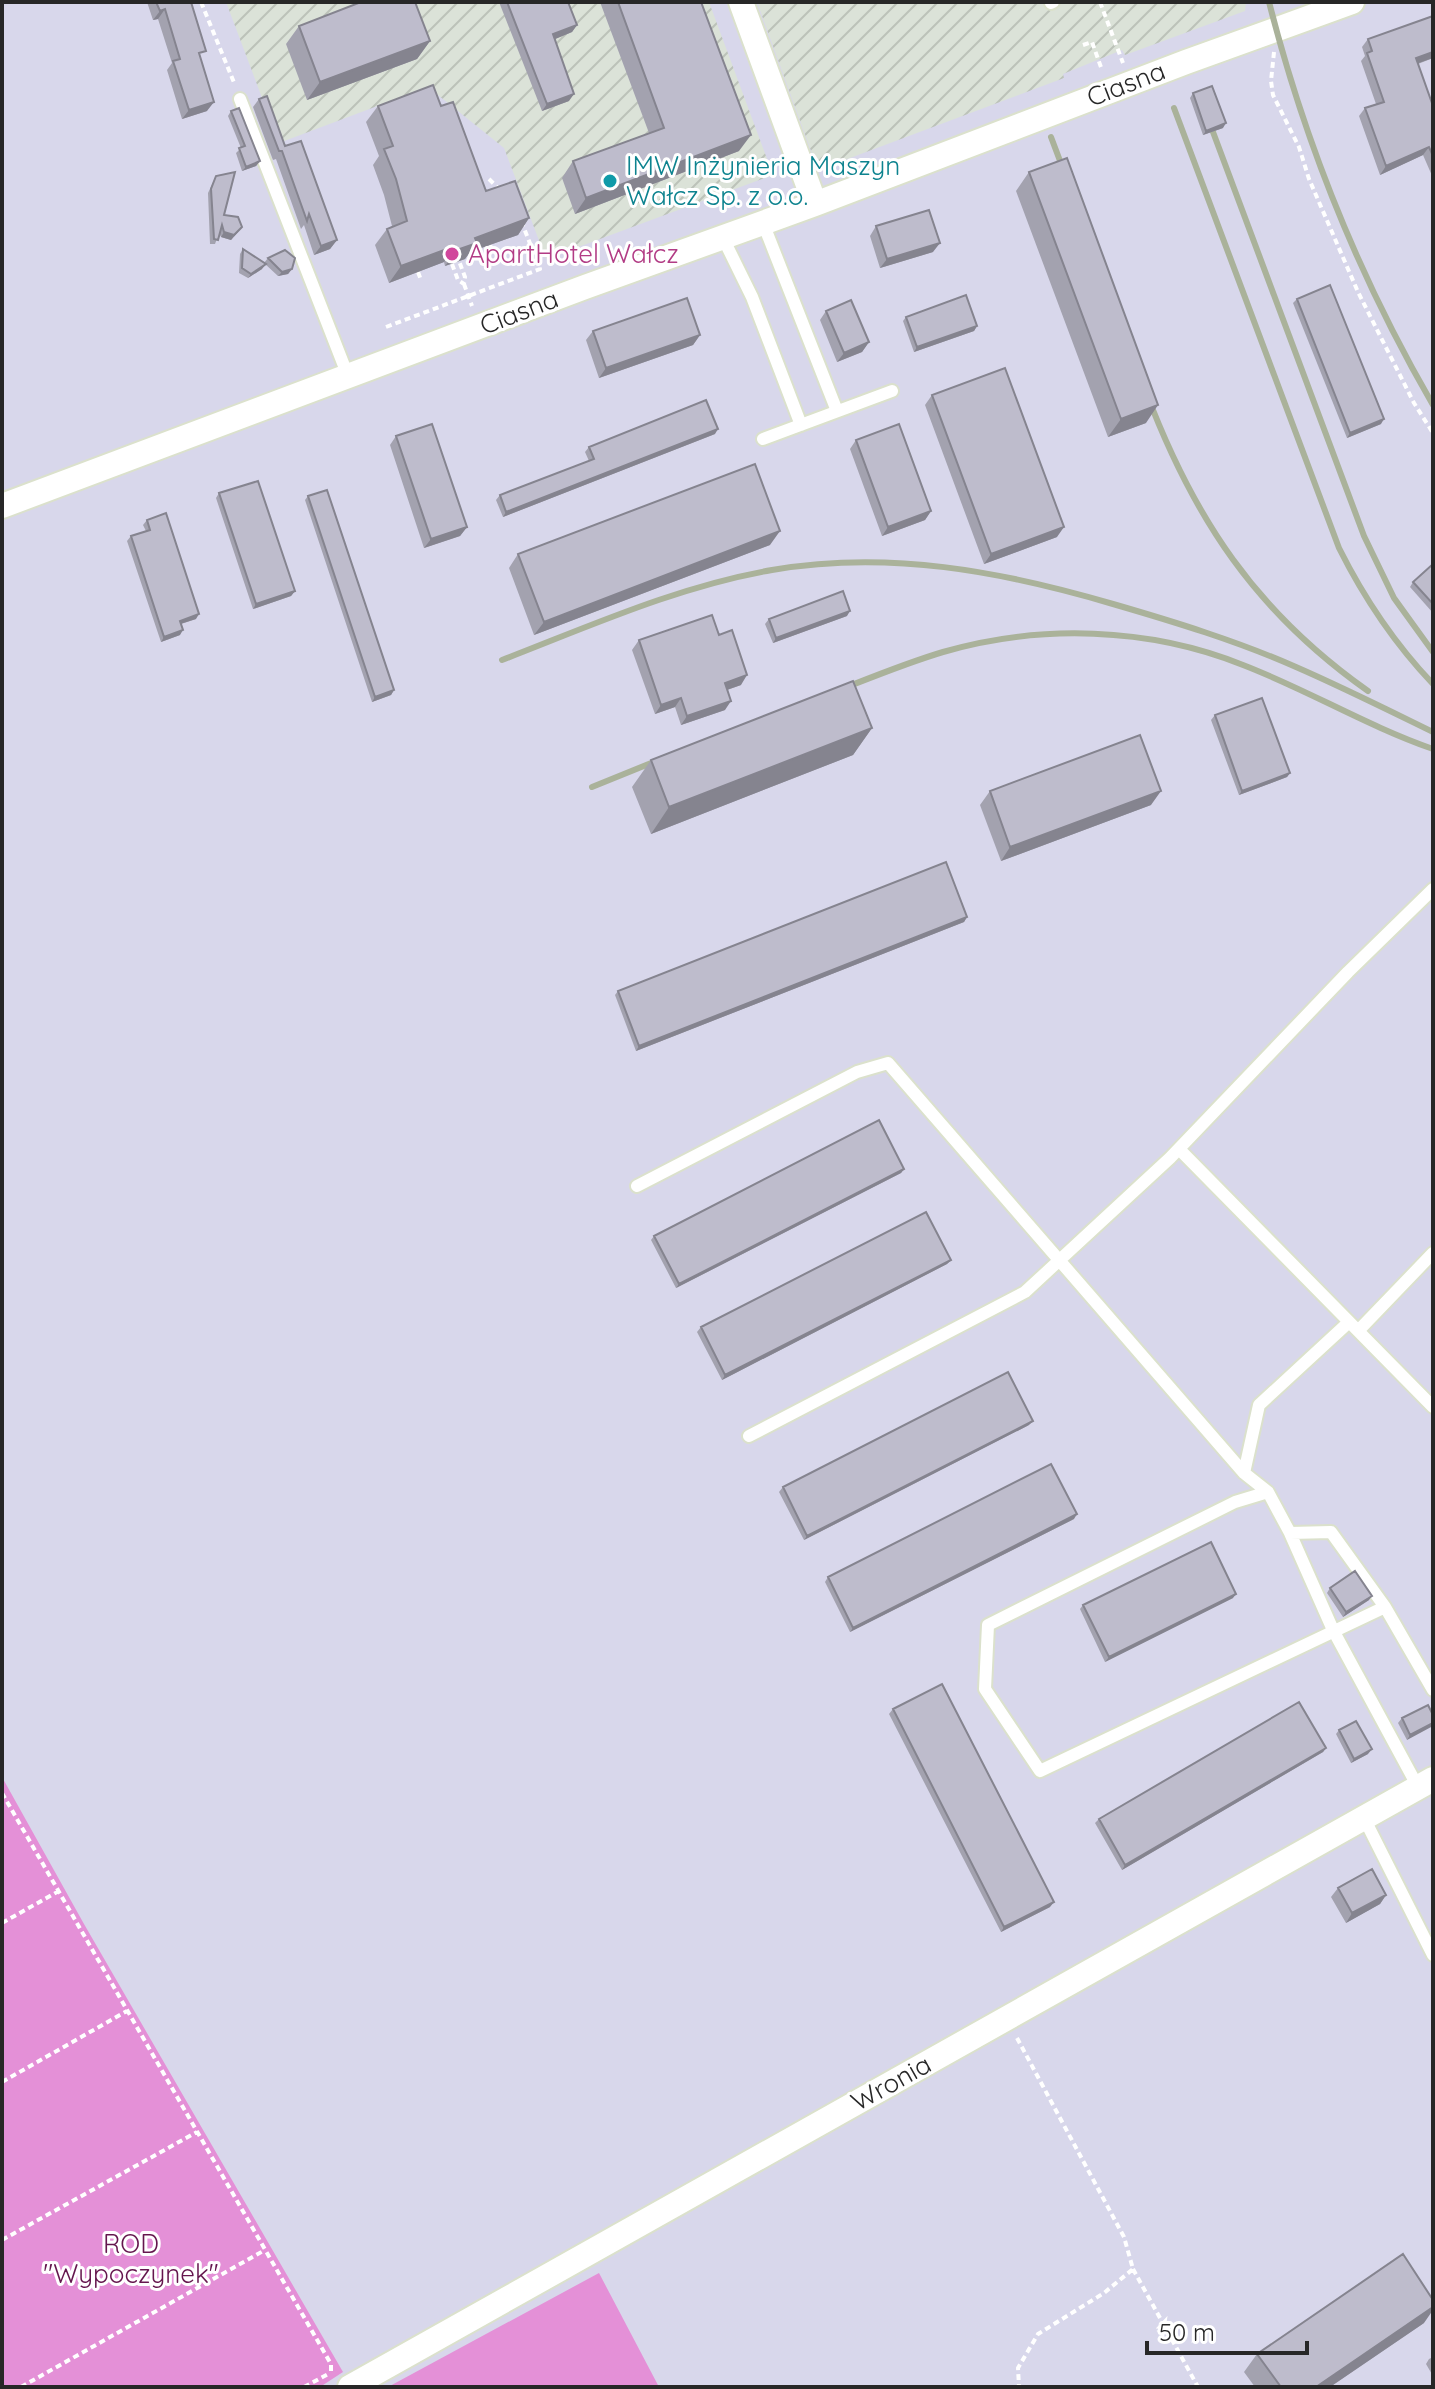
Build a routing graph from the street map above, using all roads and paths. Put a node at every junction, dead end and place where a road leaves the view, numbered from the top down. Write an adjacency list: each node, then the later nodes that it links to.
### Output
1 (201, 2): 9 (path)
2 (741, 2): 12 (street)
3 (1100, 2): 8 (path)
4 (1352, 2): 5 (street, Ciasna)
5 (1310, 9): 8 (street, Ciasna)
6 (1275, 42): 27 (path)
7 (1083, 45): 8 (path)
8 (1121, 87): 12 (street, Ciasna)
9 (240, 99): 23 (lane)
10 (489, 179): 11 (path)
11 (506, 196)
12 (815, 204): 14 (street, Ciasna)
13 (520, 218): 22 (path)
14 (763, 223): 15 (street, Ciasna); 25 (lane)
15 (723, 238): 23 (street, Ciasna); 26 (lane)
16 (490, 245): 17 (path)
17 (493, 252)
18 (459, 261): 19 (path)
19 (452, 264)
20 (418, 272): 21 (path)
21 (421, 280)
22 (386, 327)
23 (348, 376): 29 (street, Ciasna)
24 (892, 391): 25 (lane)
25 (837, 411): 26 (lane)
26 (801, 425): 28 (lane)
27 (1433, 433)
28 (763, 439)
29 (2, 506)
30 (1433, 889): 31 (lane)
31 (1179, 1149): 34 (lane); 35 (lane)
32 (637, 1186): 34 (lane)
33 (1433, 1253): 35 (lane)
34 (1061, 1261): 37 (lane); 38 (lane)
35 (1353, 1326): 36 (lane); 38 (lane)
36 (1433, 1407)
37 (749, 1436)
38 (1244, 1473): 39 (lane)
39 (1268, 1492): 40 (lane); 42 (lane)
40 (1290, 1533): 41 (lane); 42 (lane)
41 (1385, 1607): 42 (lane); 43 (lane)
42 (1333, 1630): 44 (lane)
43 (1433, 1690)
44 (1426, 1783): 46 (street, Wronia)
45 (2, 1793): 47 (path)
46 (1364, 1818): 49 (lane); 51 (street, Wronia)
47 (59, 1891): 48 (path); 50 (path)
48 (2, 1923)
49 (1433, 1955)
50 (127, 2011): 52 (path); 53 (path)
51 (1006, 2019): 56 (path); 57 (street, Wronia)
52 (2, 2082)
53 (197, 2132): 54 (path); 55 (path)
54 (2, 2240)
55 (265, 2250): 57 (path); 58 (path)
56 (1133, 2269): 60 (path); 61 (path)
57 (337, 2380): 59 (path)
58 (21, 2387)
59 (304, 2387)
60 (1019, 2387)
61 (1198, 2387)

